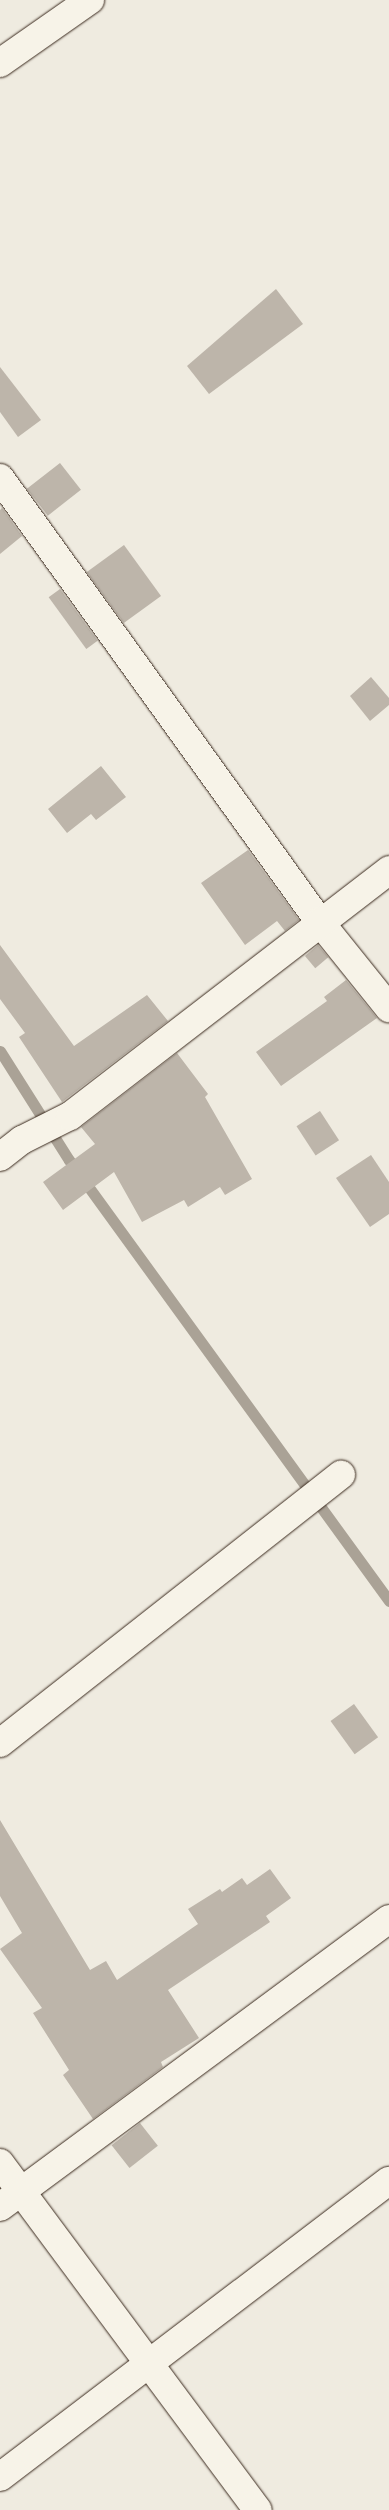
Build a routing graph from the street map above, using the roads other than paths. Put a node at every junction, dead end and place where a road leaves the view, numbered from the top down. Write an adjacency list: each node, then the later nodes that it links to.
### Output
1 (90, 0): 2 (street)
2 (0, 63)
3 (0, 478): 5 (street)
4 (389, 870): 5 (street)
5 (318, 921): 6 (street); 7 (street)
6 (389, 1008)
7 (0, 1157)
8 (341, 1475): 9 (street)
9 (0, 1743)
10 (389, 1919): 13 (street)
11 (0, 2163): 13 (street)
12 (389, 2182): 15 (street)
13 (22, 2190): 14 (street); 15 (street)
14 (0, 2207)
15 (153, 2364): 16 (street); 17 (street)
16 (0, 2477)
17 (258, 2510)

